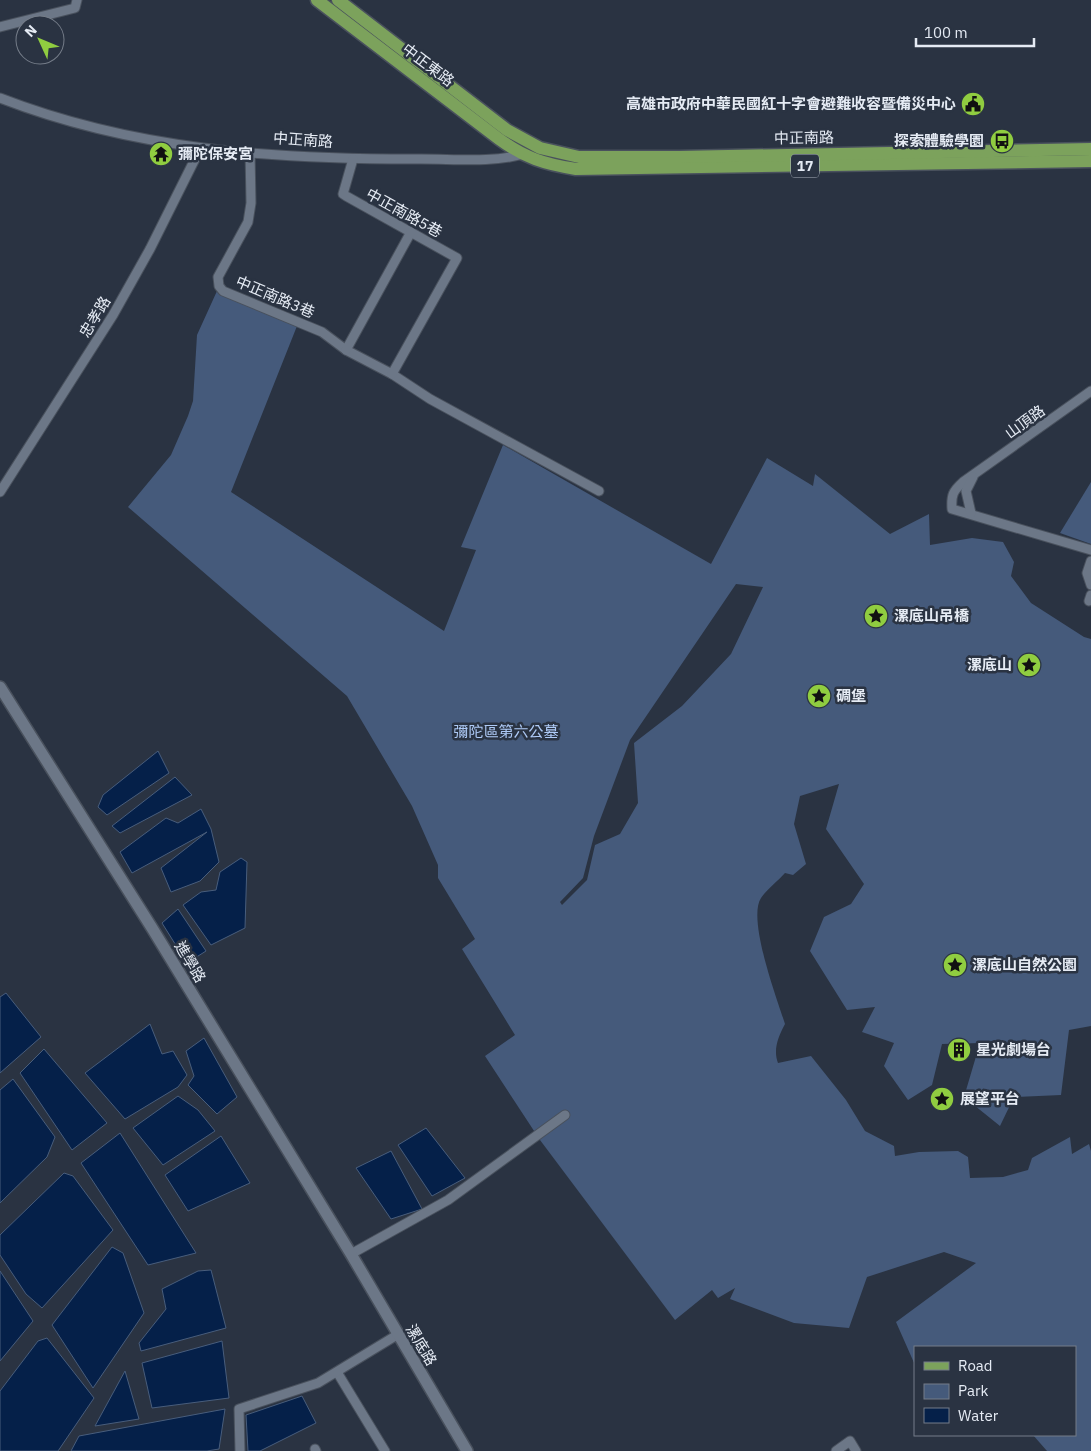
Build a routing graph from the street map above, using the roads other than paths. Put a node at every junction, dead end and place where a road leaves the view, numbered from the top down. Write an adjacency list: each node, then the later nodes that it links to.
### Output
1 (77, 0): 4 (street)
2 (317, 0): 10 (main road, 中正東路 / 17)
3 (338, 0): 6 (main road, 中正東路 / 17)
4 (0, 27)
5 (0, 98): 7 (street, 中正南路)
6 (540, 148): 8 (main road, 中正南路 / 17); 10 (street, 中正南路)
7 (200, 149): 9 (street, 中正南路); 19 (street, 忠孝路)
8 (1091, 149)
9 (250, 152): 11 (street, 中正南路); 14 (street, 中正南路3巷)
10 (520, 155): 11 (street, 中正南路); 12 (main road, 中正南路 / 17)
11 (353, 159): 13 (street, 中正南路5巷)
12 (1091, 161)
13 (411, 232): 14 (street); 15 (street, 中正南路5巷)
14 (346, 350): 15 (street, 中正南路3巷)
15 (392, 374): 18 (street, 中正南路3巷)
16 (1091, 391): 17 (street, 山頂路)
17 (975, 475): 20 (street); 20 (street, 山頂路)
18 (599, 491)
19 (0, 492)
20 (971, 513): 21 (street)
21 (1091, 550)
22 (1091, 560): 23 (street)
23 (1091, 585)
24 (0, 687): 26 (street, 進學路)
25 (566, 1115): 26 (street)
26 (351, 1254): 27 (street, 漯底路)
27 (397, 1335): 28 (street); 29 (street, 漯底路)
28 (337, 1372): 30 (street); 31 (street)
29 (464, 1450)
30 (240, 1451)
31 (385, 1451)
32 (836, 1451): 33 (street)
33 (856, 1451)

